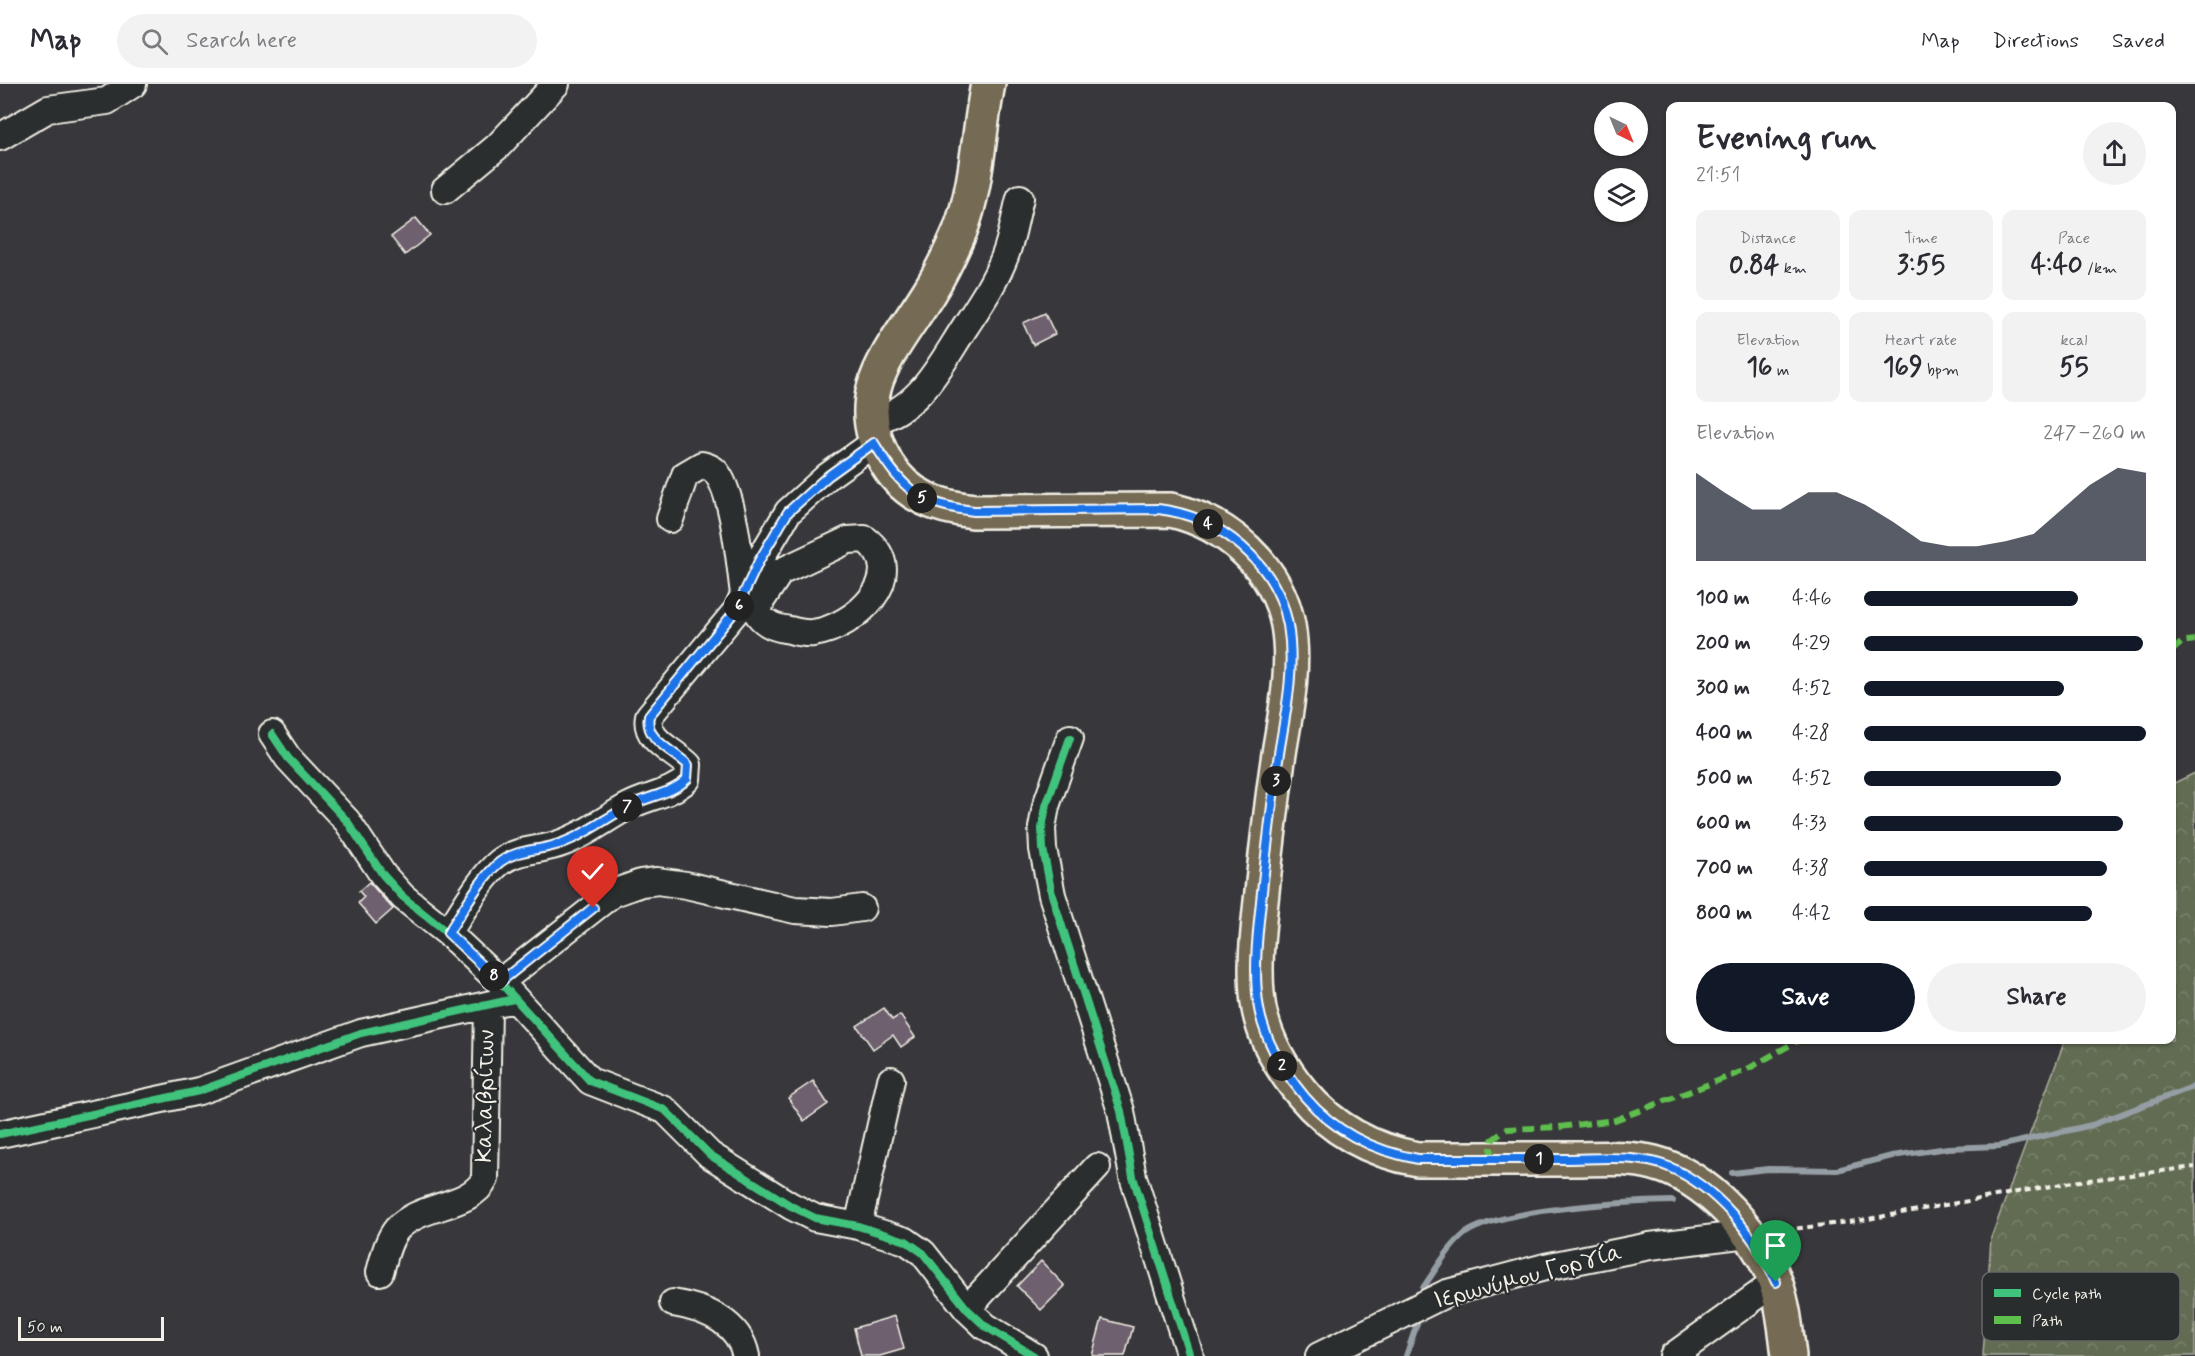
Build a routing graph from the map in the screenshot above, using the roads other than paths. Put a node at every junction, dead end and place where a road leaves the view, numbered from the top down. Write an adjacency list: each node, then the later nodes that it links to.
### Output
1 (132, 84): 4 (street)
2 (556, 84): 5 (street)
3 (988, 84): 7 (main road)
4 (0, 137)
5 (445, 190)
6 (1020, 198): 7 (street)
7 (872, 432): 9 (street); 21 (main road)
8 (670, 519): 10 (street)
9 (769, 566): 9 (street); 10 (street)
10 (744, 594): 14 (street)
11 (272, 734): 14 (street)
12 (1070, 738): 28 (street)
13 (862, 908): 15 (street)
14 (448, 933): 15 (street)
15 (507, 991): 16 (street); 20 (street)
16 (488, 1006): 18 (street); 22 (street, Καλαβρίτων)
17 (891, 1080): 20 (street)
18 (0, 1134)
19 (1097, 1167): 25 (street)
20 (858, 1226): 25 (street)
21 (1748, 1234): 23 (main road); 29 (street, Ιερωνύμου Γοργία)
22 (380, 1272)
23 (1776, 1282): 30 (street); 31 (main road)
24 (673, 1303): 26 (street)
25 (967, 1309): 27 (street)
26 (746, 1356)
27 (1035, 1356)
28 (1190, 1356)
29 (1319, 1356)
30 (1673, 1356)
31 (1789, 1356)

